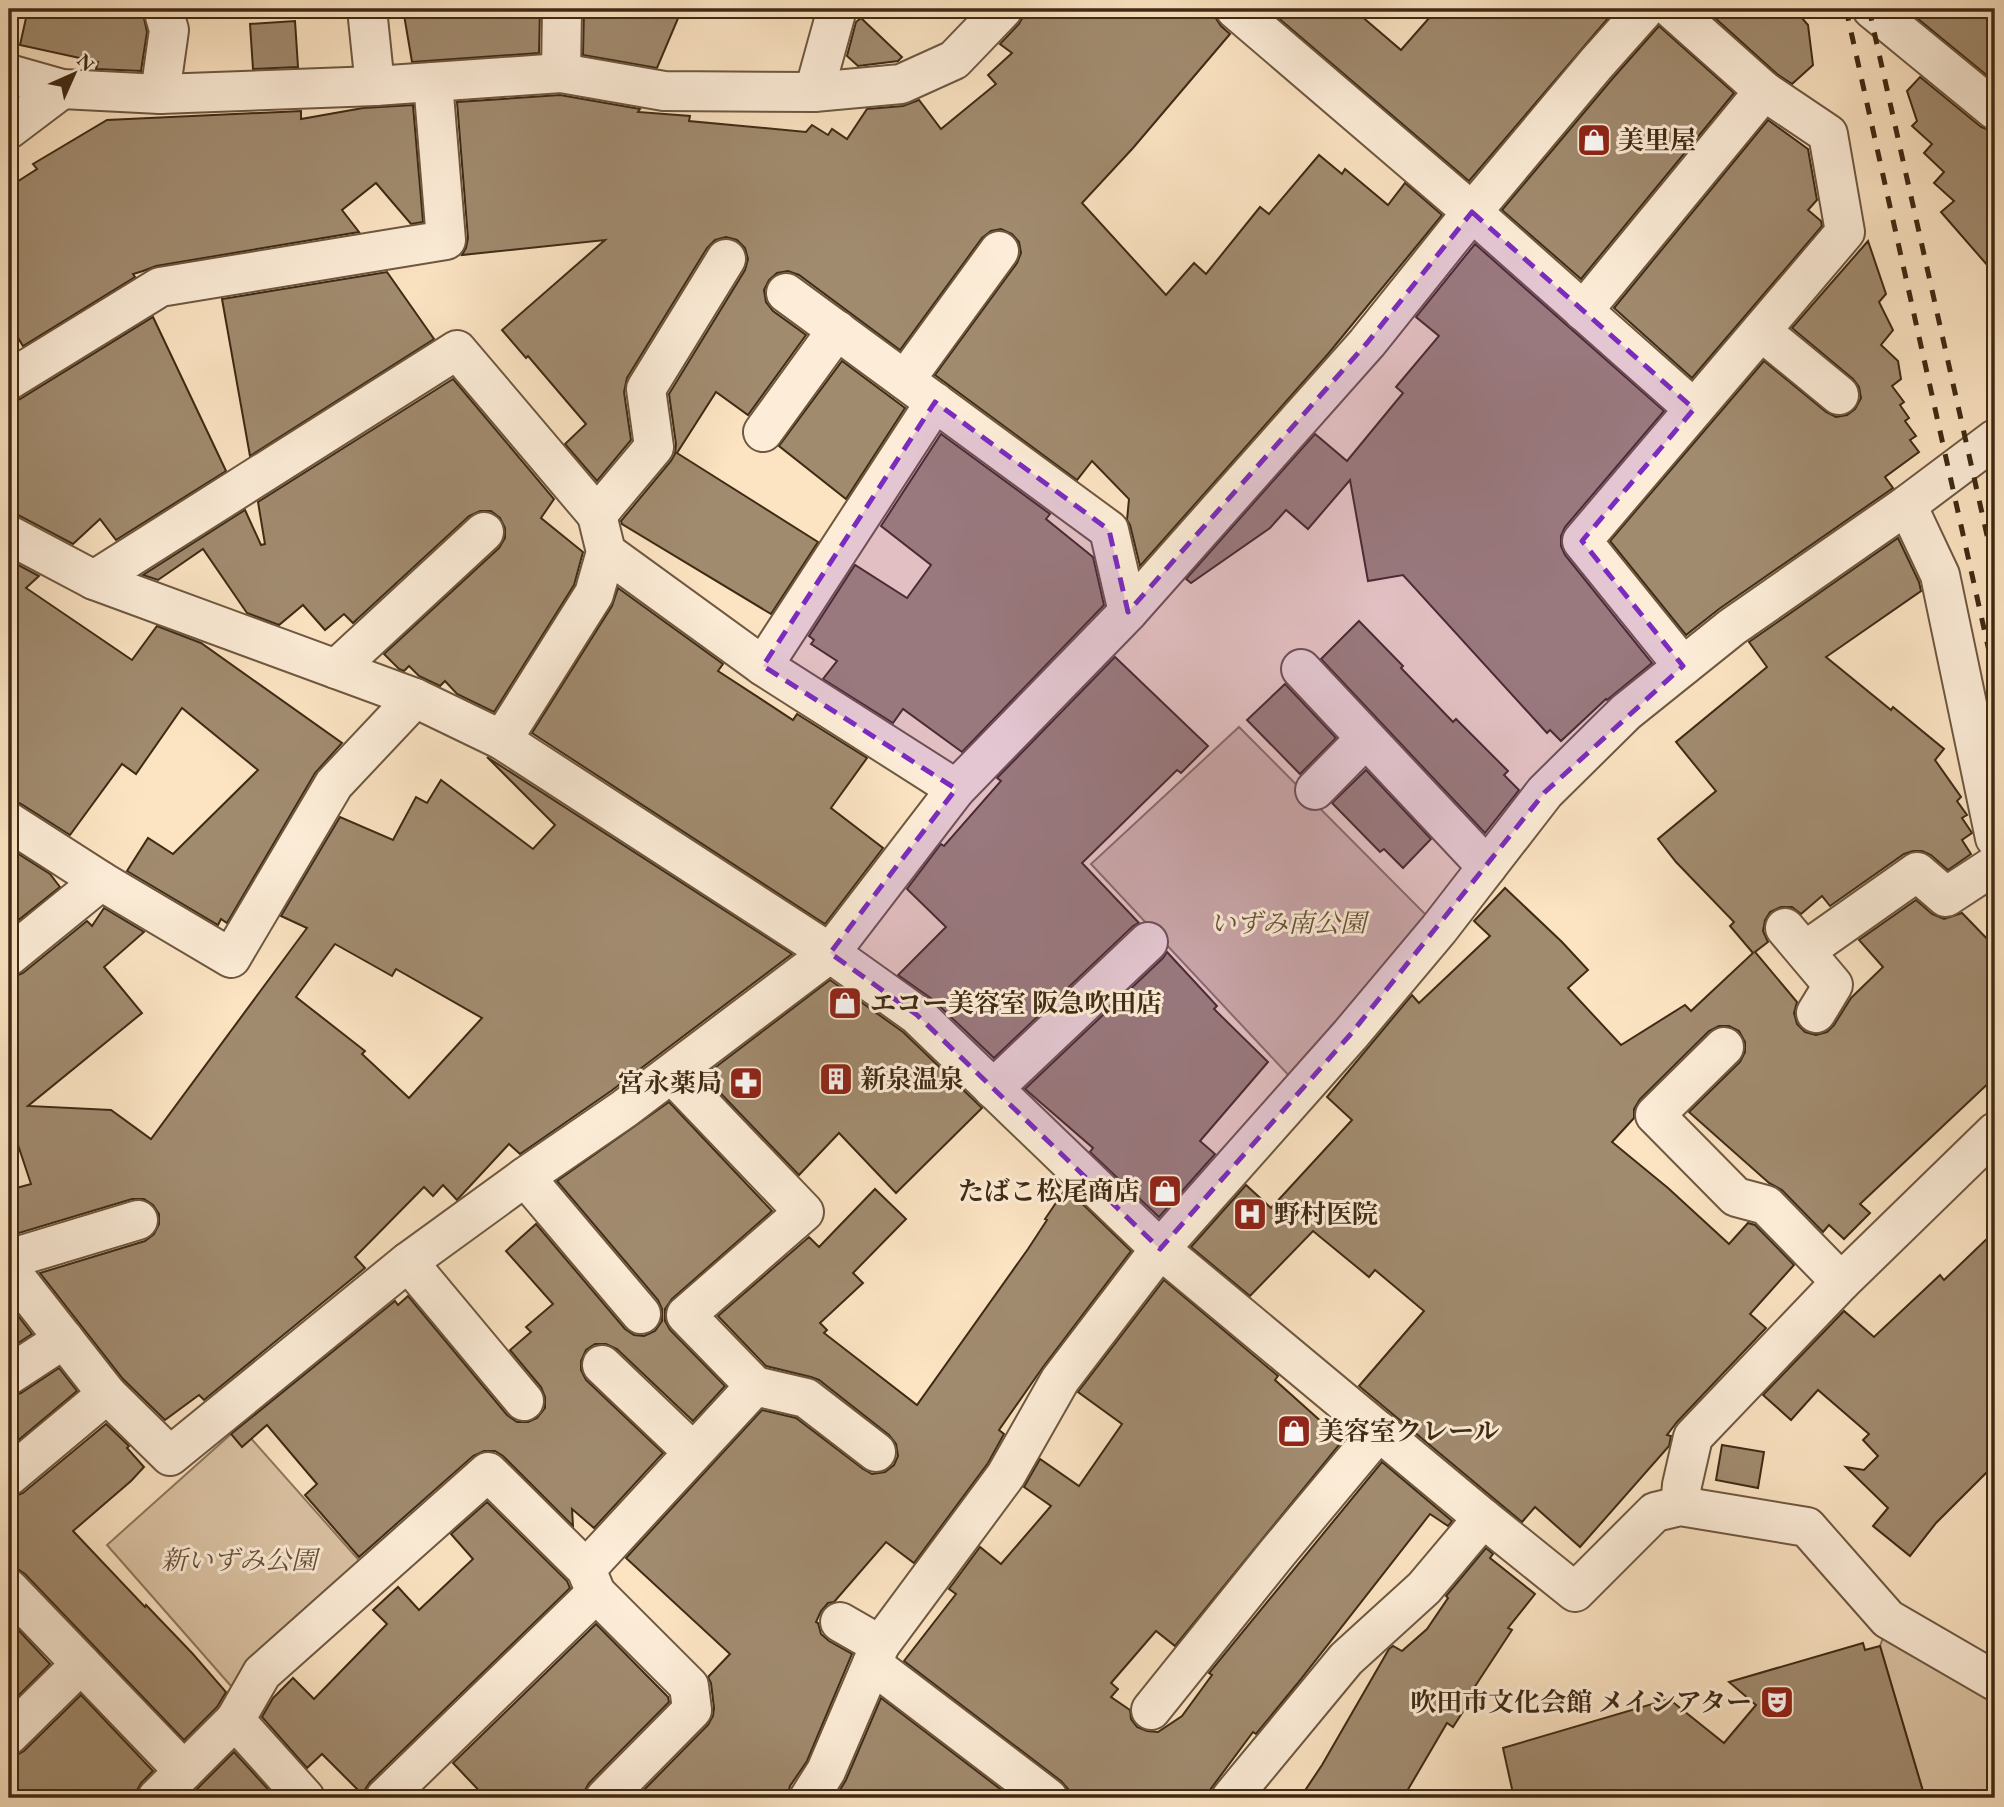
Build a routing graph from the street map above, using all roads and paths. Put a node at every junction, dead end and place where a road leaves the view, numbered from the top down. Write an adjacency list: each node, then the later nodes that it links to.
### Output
1 (163, 9): 17 (street)
2 (366, 9): 13 (street)
3 (562, 9): 10 (street)
4 (837, 9): 16 (street)
5 (1003, 9): 16 (street)
6 (1236, 9): 20 (street)
7 (1644, 9): 20 (street)
8 (1672, 9): 15 (street)
9 (1891, 15): 18 (street)
10 (561, 73): 12 (street); 16 (street)
11 (9, 74): 14 (street)
12 (433, 82): 13 (street); 27 (street)
13 (374, 86): 17 (street)
14 (62, 89): 17 (street); 19 (street)
15 (1764, 91): 24 (street); 26 (street)
16 (814, 92)
17 (160, 94)
18 (1995, 110)
19 (9, 129)
20 (1472, 212): 24 (street); 40 (street)
21 (999, 251): 28 (street)
22 (726, 259): 35 (street)
23 (786, 293): 25 (street)
24 (1583, 310): 31 (street)
25 (837, 330): 28 (street); 32 (street)
26 (1761, 331): 29 (street); 31 (street)
27 (9, 380)
28 (905, 380): 30 (street)
29 (1839, 395)
30 (935, 402): 40 (street); 41 (street)
31 (1694, 409): 42 (street)
32 (763, 432)
33 (1995, 439): 34 (street)
34 (1907, 505): 42 (street); 51 (street)
35 (597, 515): 38 (street); 39 (street)
36 (484, 532): 43 (street)
37 (9, 535): 39 (street)
38 (606, 552): 41 (street); 47 (street)
39 (94, 580): 43 (street)
40 (1128, 612): 48 (street)
41 (763, 666): 48 (street)
42 (1683, 666): 53 (street)
43 (336, 669): 45 (street)
44 (1301, 669): 46 (street)
45 (415, 698): 47 (street); 54 (street)
46 (1365, 739): 49 (street); 53 (street)
47 (502, 740): 56 (street)
48 (956, 789): 56 (street)
49 (1315, 790)
50 (9, 822): 54 (street)
51 (1995, 838)
52 (1995, 865): 58 (street)
53 (1487, 867): 65 (street)
54 (101, 881): 57 (street)
55 (1148, 942): 61 (street)
56 (830, 953): 60 (street); 61 (street)
57 (9, 956)
58 (1816, 1013)
59 (1724, 1047): 69 (street)
60 (671, 1074): 63 (street); 74 (street)
61 (993, 1089): 65 (street)
62 (1995, 1132): 69 (street)
63 (525, 1177): 67 (street); 70 (street)
64 (138, 1220): 66 (street)
65 (1160, 1250): 77 (street); 86 (street)
66 (9, 1259)
67 (408, 1262): 75 (street); 76 (street)
68 (9, 1269): 71 (street)
69 (1841, 1282): 81 (street)
70 (640, 1314)
71 (64, 1339): 73 (street); 75 (street)
72 (602, 1365): 78 (street)
73 (9, 1375)
74 (755, 1386): 78 (street); 79 (street)
75 (107, 1394): 80 (street)
76 (524, 1401)
77 (1379, 1431): 82 (street); 89 (street)
78 (693, 1452): 83 (street)
79 (876, 1452)
80 (9, 1476)
81 (1680, 1506): 82 (street); 88 (street)
82 (1483, 1518): 99 (street)
83 (591, 1581): 90 (street); 95 (street); 96 (street)
84 (9, 1589): 87 (street)
85 (840, 1622): 86 (street)
86 (876, 1654): 97 (street); 98 (street)
87 (81, 1664): 91 (street); 92 (street)
88 (1995, 1681)
89 (1151, 1710)
90 (234, 1720): 92 (street); 94 (street)
91 (9, 1735)
92 (184, 1771): 93 (street)
93 (157, 1798)
94 (305, 1798)
95 (385, 1798)
96 (606, 1798)
97 (809, 1798)
98 (1048, 1798)
99 (1231, 1798)

